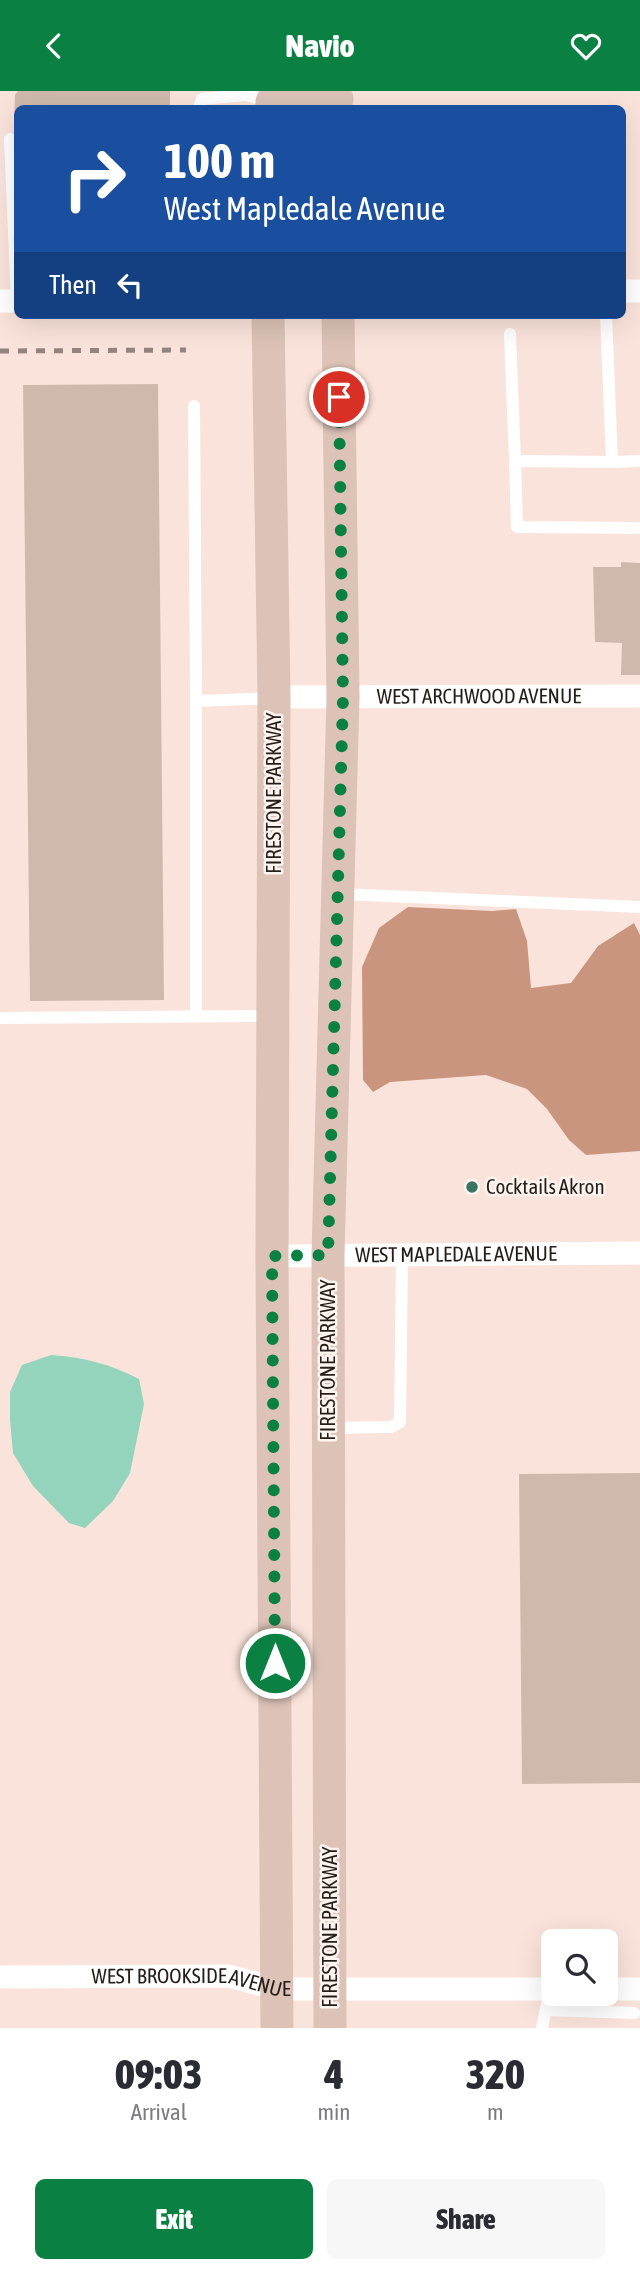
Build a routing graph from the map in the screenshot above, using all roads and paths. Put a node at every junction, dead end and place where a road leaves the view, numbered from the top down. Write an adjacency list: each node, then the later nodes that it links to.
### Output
1 (337, 99): 3 (street)
2 (200, 105): 3 (lane)
3 (272, 105)
4 (9, 139): 5 (lane)
5 (14, 229)
6 (268, 319): 17 (street, FIRESTONE PARKWAY)
7 (338, 319): 16 (street, FIRESTONE PARKWAY)
8 (606, 319): 13 (lane)
9 (510, 334): 11 (lane)
10 (194, 406): 18 (lane)
11 (515, 461): 13 (lane); 14 (lane)
12 (640, 461): 13 (lane)
13 (612, 462)
14 (640, 527)
15 (640, 696): 16 (street, WEST ARCHWOOD AVENUE)
16 (343, 697): 17 (street, WEST ARCHWOOD AVENUE); 19 (street, FIRESTONE PARKWAY)
17 (274, 698): 18 (lane); 22 (street, FIRESTONE PARKWAY)
18 (196, 701): 21 (lane)
19 (337, 894): 20 (lane); 25 (street, FIRESTONE PARKWAY)
20 (640, 907)
21 (196, 1016): 22 (lane); 23 (lane)
22 (273, 1016): 27 (street, FIRESTONE PARKWAY)
23 (0, 1018)
24 (640, 1253): 26 (street, WEST MAPLEDALE AVENUE)
25 (328, 1255): 26 (street, WEST MAPLEDALE AVENUE); 27 (street, WEST MAPLEDALE AVENUE); 28 (street, FIRESTONE PARKWAY)
26 (402, 1255): 28 (lane)
27 (272, 1256): 30 (street, FIRESTONE PARKWAY)
28 (328, 1428): 31 (street, FIRESTONE PARKWAY)
29 (0, 1977): 30 (street, WEST BROOKSIDE AVENUE)
30 (277, 1989): 31 (street, WEST BROOKSIDE AVENUE); 38 (street, FIRESTONE PARKWAY)
31 (330, 1989): 34 (street, WEST BROOKSIDE AVENUE); 39 (street, FIRESTONE PARKWAY)
32 (618, 1989): 33 (street)
33 (640, 1989)
34 (541, 1996)
35 (548, 2006): 40 (lane)
36 (599, 2006): 37 (lane)
37 (634, 2013)
38 (277, 2028)
39 (330, 2028)
40 (542, 2028)

